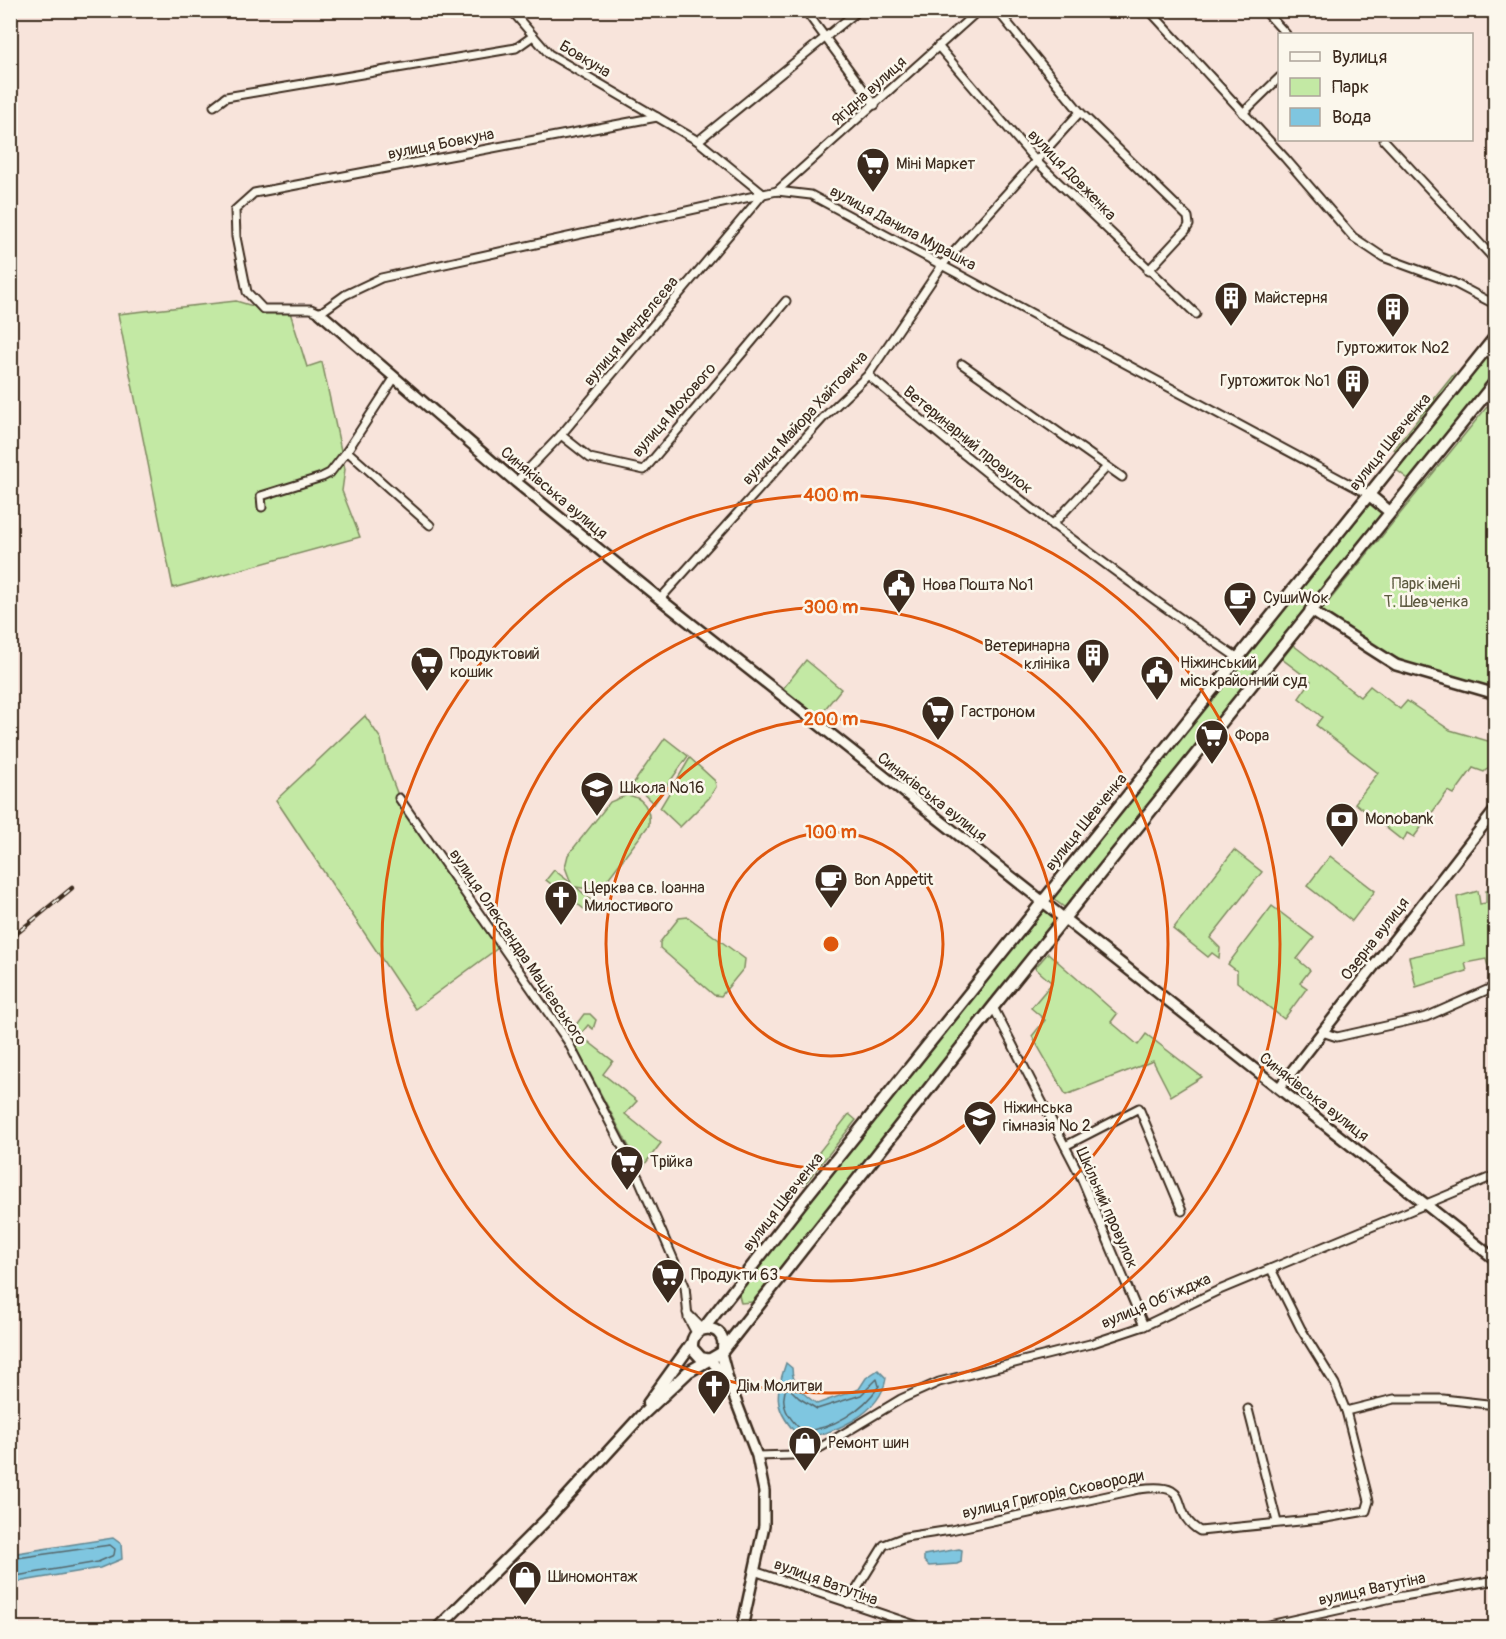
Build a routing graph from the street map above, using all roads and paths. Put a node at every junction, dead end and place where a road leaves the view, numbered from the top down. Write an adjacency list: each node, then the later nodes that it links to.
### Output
1 (511, 10): 9 (street, Бовкуна)
2 (805, 10): 10 (street)
3 (859, 10): 10 (street)
4 (980, 10): 11 (street, Ягідна вулиця)
5 (997, 10): 15 (street)
6 (1149, 10): 16 (street)
7 (1264, 10): 8 (street)
8 (1285, 33)
9 (533, 36): 14 (street); 17 (street, Бовкуна)
10 (824, 39): 13 (street); 18 (street)
11 (938, 46): 13 (street, Ягідна вулиця); 20 (street, вулиця Довженка)
12 (1278, 79): 16 (street)
13 (875, 105): 21 (street, Ягідна вулиця)
14 (214, 106)
15 (1080, 112): 20 (street, вулиця Майора Хайтовича); 25 (street)
16 (1243, 113): 27 (street)
17 (657, 117): 18 (street, Бовкуна); 28 (street, вулиця Бовкуна)
18 (698, 141): 22 (street, Бовкуна)
19 (1385, 141): 23 (street)
20 (1036, 160): 24 (street, вулиця Майора Хайтовича); 25 (street, вулиця Довженка)
21 (777, 191): 22 (street, вулиця Данила Мурашка); 24 (street, вулиця Данила Мурашка)
22 (763, 194): 28 (street, вулиця Данила Мурашка); 35 (street, вулиця Менделєєва)
23 (1496, 261)
24 (943, 264): 32 (street, вулиця Майора Хайтовича); 40 (street, вулиця Данила Мурашка)
25 (1148, 271): 29 (street, вулиця Довженка)
26 (786, 301): 35 (street, вулиця Мохового)
27 (1496, 305)
28 (320, 314): 33 (street, Синяківська вулиця)
29 (1196, 314)
30 (1496, 336): 40 (main road, вулиця Шевченка)
31 (962, 364): 37 (street)
32 (868, 375): 44 (street, Ветеринарний провулок); 45 (street, вулиця Майора Хайтовича)
33 (395, 377): 36 (street); 39 (street, Синяківська вулиця)
34 (1496, 381): 42 (main road)
35 (561, 435): 39 (street, вулиця Менделєєва)
36 (347, 451): 41 (street); 43 (street)
37 (1106, 468): 38 (street); 44 (street)
38 (1122, 477)
39 (516, 482): 45 (street, Синяківська вулиця)
40 (1368, 494): 42 (main road); 47 (main road, вулиця Шевченка)
41 (262, 507)
42 (1390, 512): 46 (main road)
43 (430, 525)
44 (1052, 525): 47 (street, Ветеринарний провулок)
45 (660, 599): 51 (street, Синяківська вулиця)
46 (1310, 610): 48 (street); 52 (main road)
47 (1238, 658): 51 (main road, вулиця Шевченка)
48 (1496, 694)
49 (399, 798): 64 (street, вулиця Олександра Мацієвського)
50 (1496, 809): 55 (street, Озерна вулиця)
51 (1043, 901): 52 (street, Синяківська вулиця); 64 (main road, вулиця Шевченка)
52 (1065, 918): 54 (main road); 56 (street, Синяківська вулиця)
53 (1496, 986): 55 (street)
54 (993, 1008): 57 (street, Шкільний провулок); 65 (main road)
55 (1322, 1032): 56 (street, Озерна вулиця)
56 (1278, 1088): 59 (street, Синяківська вулиця)
57 (1065, 1146): 60 (street); 63 (street, Шкільний провулок)
58 (1496, 1175): 59 (street, вулиця Обʼїжджа)
59 (1425, 1204): 61 (street, Синяківська вулиця); 62 (street, вулиця Обʼїжджа)
60 (1182, 1211)
61 (1496, 1260)
62 (1271, 1269): 63 (street, вулиця Обʼїжджа); 70 (street, вулиця Григорія Сковороди)
63 (1143, 1326): 72 (street, вулиця Обʼїжджа)
64 (699, 1333): 65 (main road); 66 (main road); 71 (main road, вулиця Шевченка)
65 (722, 1351): 66 (main road); 67 (street)
66 (710, 1360): 67 (street); 71 (main road, вулиця Шевченка)
67 (729, 1383): 72 (street)
68 (1496, 1405): 70 (street)
69 (1248, 1409): 73 (street)
70 (1346, 1411): 73 (street, вулиця Григорія Сковороди)
71 (640, 1417): 77 (main road, вулиця Шевченка)
72 (756, 1456): 74 (street)
73 (1277, 1522): 76 (street, вулиця Григорія Сковороди)
74 (754, 1571): 76 (street, вулиця Ватутіна); 78 (street)
75 (1496, 1580): 80 (street, вулиця Ватутіна)
76 (848, 1603): 79 (street, вулиця Ватутіна)
77 (438, 1629)
78 (742, 1629)
79 (924, 1629)
80 (1256, 1629)

